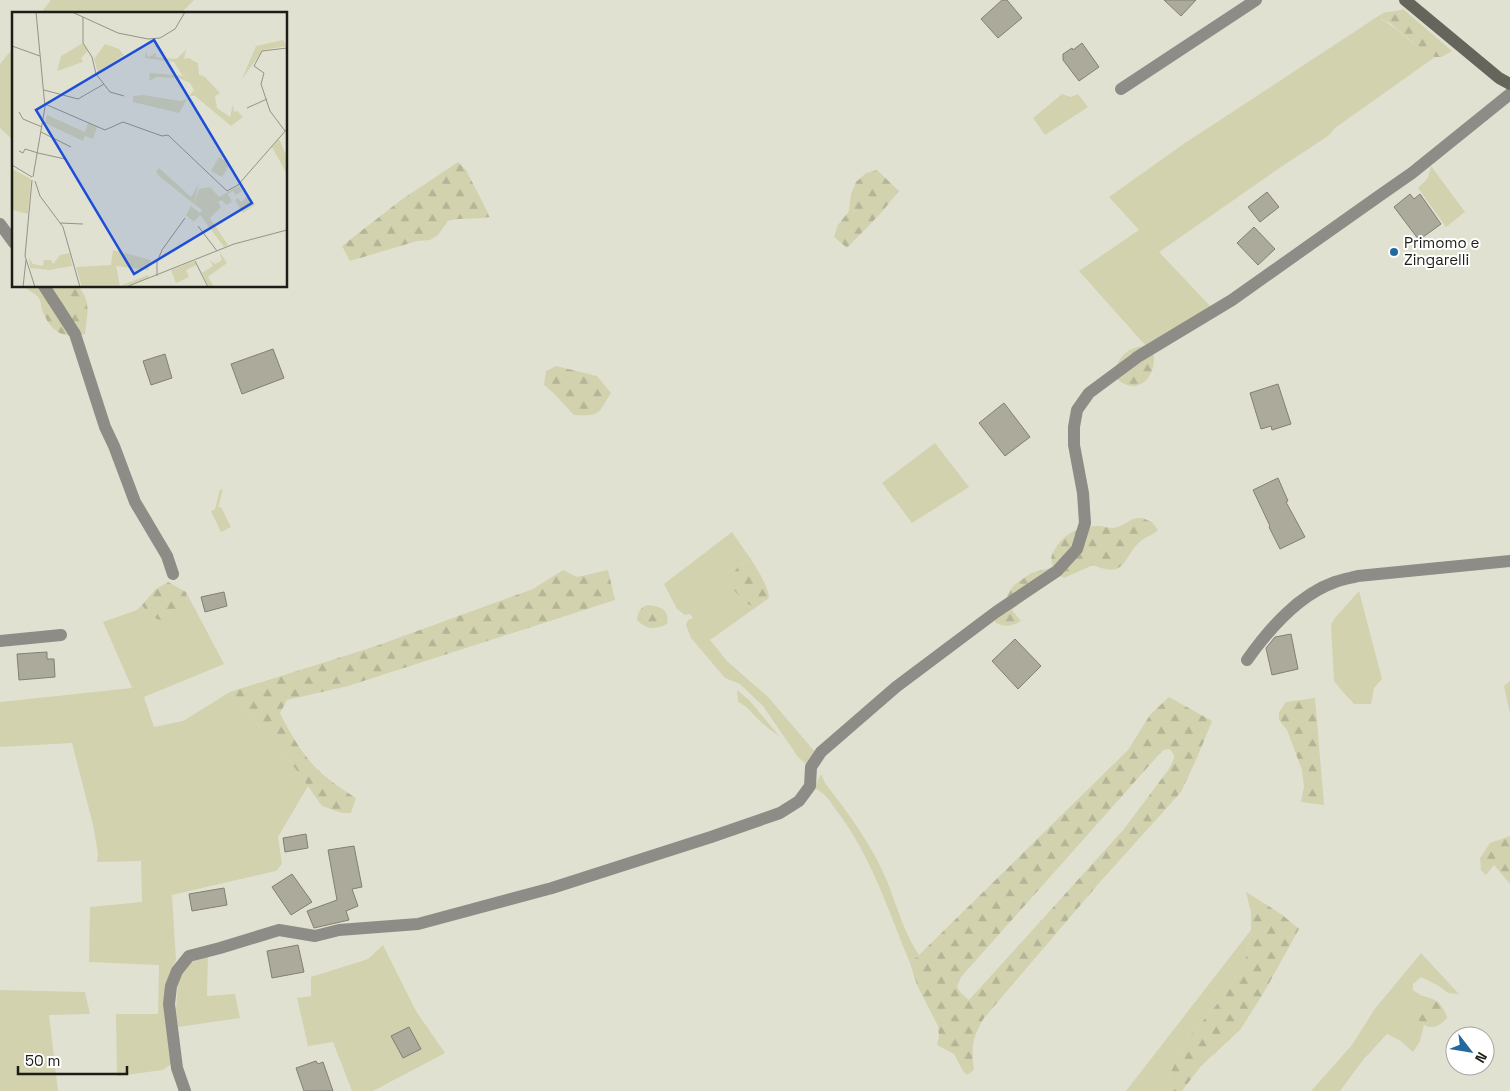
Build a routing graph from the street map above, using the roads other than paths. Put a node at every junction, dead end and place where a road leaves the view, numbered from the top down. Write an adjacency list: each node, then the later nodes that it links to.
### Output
1 (1256, 0): 4 (street)
2 (1405, 0): 3 (main road)
3 (1510, 84)
4 (1121, 88)
5 (1510, 94): 14 (street)
6 (0, 224): 7 (street)
7 (12, 240)
8 (45, 288): 10 (street)
9 (1510, 561): 13 (street)
10 (173, 574)
11 (61, 635): 12 (street)
12 (0, 641)
13 (1247, 660)
14 (185, 1091)

